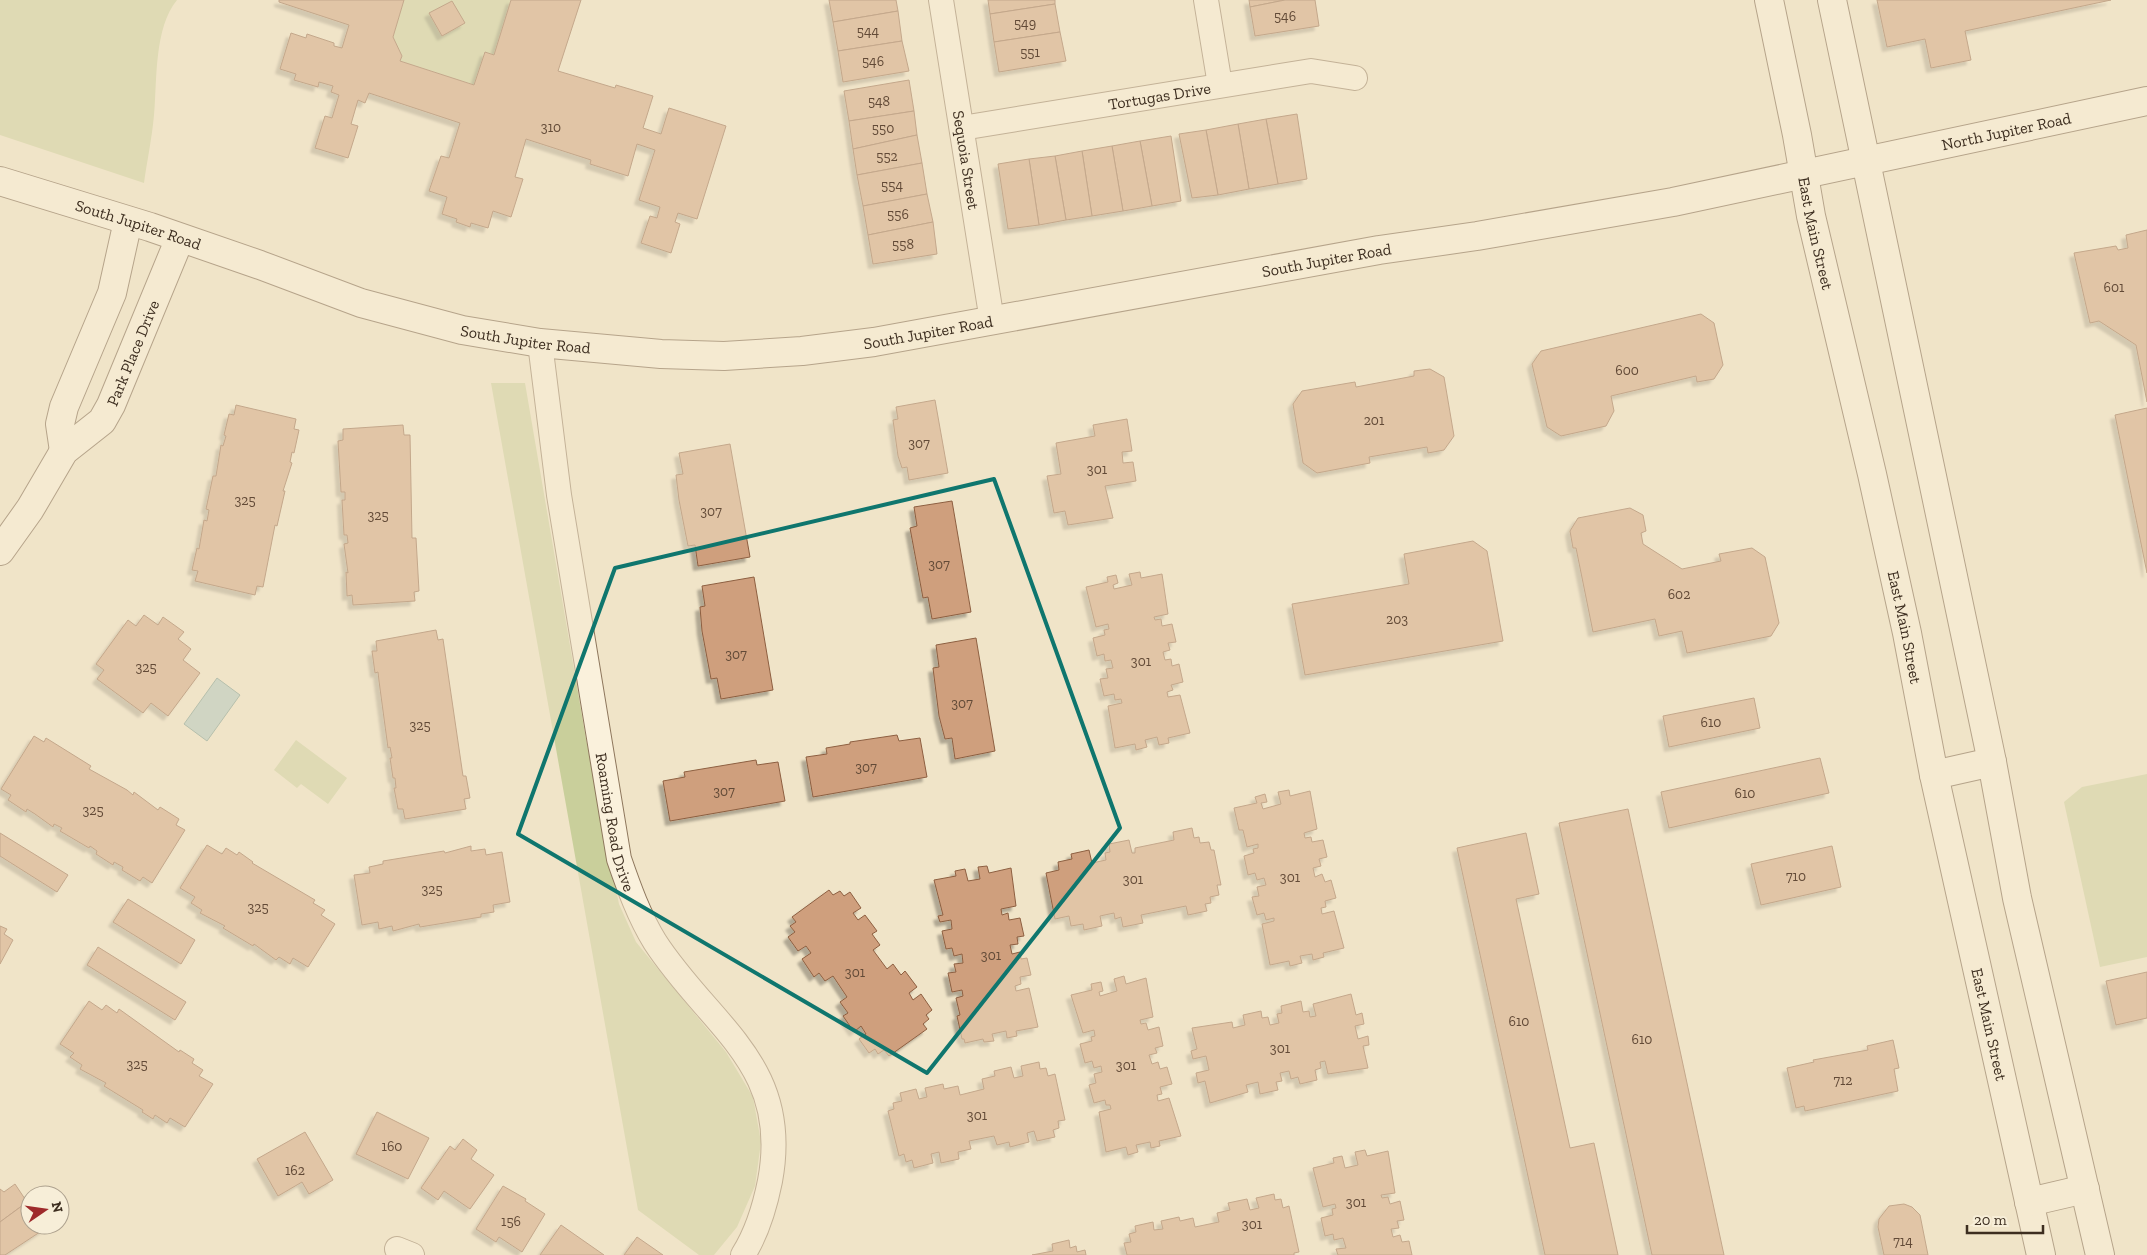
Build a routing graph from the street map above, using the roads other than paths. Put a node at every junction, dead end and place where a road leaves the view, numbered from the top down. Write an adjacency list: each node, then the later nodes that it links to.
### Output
1 (941, 0): 8 (street, Sequoia Street)
2 (1206, 0): 6 (street)
3 (1769, 0): 10 (street, East Main Street)
4 (1832, 0): 9 (street)
5 (1356, 78): 6 (street, Tortugas Drive)
6 (1220, 85): 8 (street, Tortugas Drive)
7 (2147, 101): 9 (street, North Jupiter Road)
8 (962, 128): 14 (street, Sequoia Street)
9 (1867, 163): 10 (street, South Jupiter Road); 18 (street)
10 (1805, 175): 14 (street, South Jupiter Road); 19 (street, East Main Street)
11 (0, 181): 12 (street, South Jupiter Road)
12 (128, 221): 13 (street, South Jupiter Road); 16 (street)
13 (180, 238): 15 (street, South Jupiter Road); 16 (street, Park Place Drive)
14 (992, 321): 15 (street, South Jupiter Road)
15 (540, 343): 22 (street, Roaming Road Drive)
16 (64, 451): 17 (street, Park Place Drive)
17 (0, 551)
18 (1992, 762): 19 (street); 20 (street)
19 (1934, 775): 21 (street, East Main Street)
20 (2085, 1189): 21 (street); 24 (street)
21 (2029, 1202): 23 (street, East Main Street)
22 (743, 1255)
23 (2041, 1255)
24 (2100, 1255)

